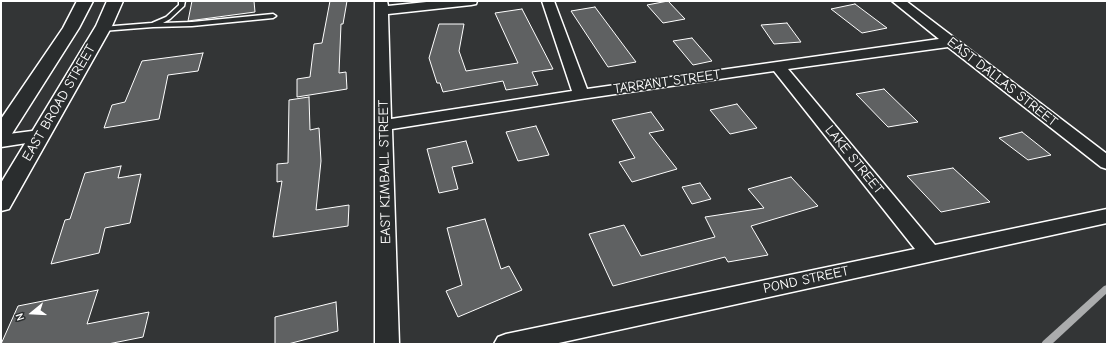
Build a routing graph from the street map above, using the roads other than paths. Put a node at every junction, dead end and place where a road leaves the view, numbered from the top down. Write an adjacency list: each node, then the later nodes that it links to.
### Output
1 (85, 1): 15 (main road, EAST BROAD STREET)
2 (115, 1): 10 (main road, EAST BROAD STREET)
3 (182, 1): 9 (lane)
4 (471, 1): 7 (street)
5 (548, 1): 13 (street)
6 (898, 1): 11 (street, EAST DALLAS STREET)
7 (381, 6): 14 (street, EAST KIMBALL STREET)
8 (273, 16): 9 (lane)
9 (153, 25): 10 (lane)
10 (102, 29): 16 (main road, EAST BROAD STREET)
11 (951, 42): 12 (street, TARRANT STREET); 18 (street, EAST DALLAS STREET)
12 (777, 66): 13 (street, TARRANT STREET); 21 (street, LAKE STREET)
13 (581, 94): 14 (street, TARRANT STREET)
14 (384, 125): 22 (street, EAST KIMBALL STREET)
15 (1, 135)
16 (40, 136): 17 (street); 19 (main road, EAST BROAD STREET)
17 (1, 141)
18 (1107, 163)
19 (1, 203)
20 (1107, 216): 21 (street, POND STREET)
21 (930, 253): 23 (street, POND STREET)
22 (387, 344)
23 (506, 344)

